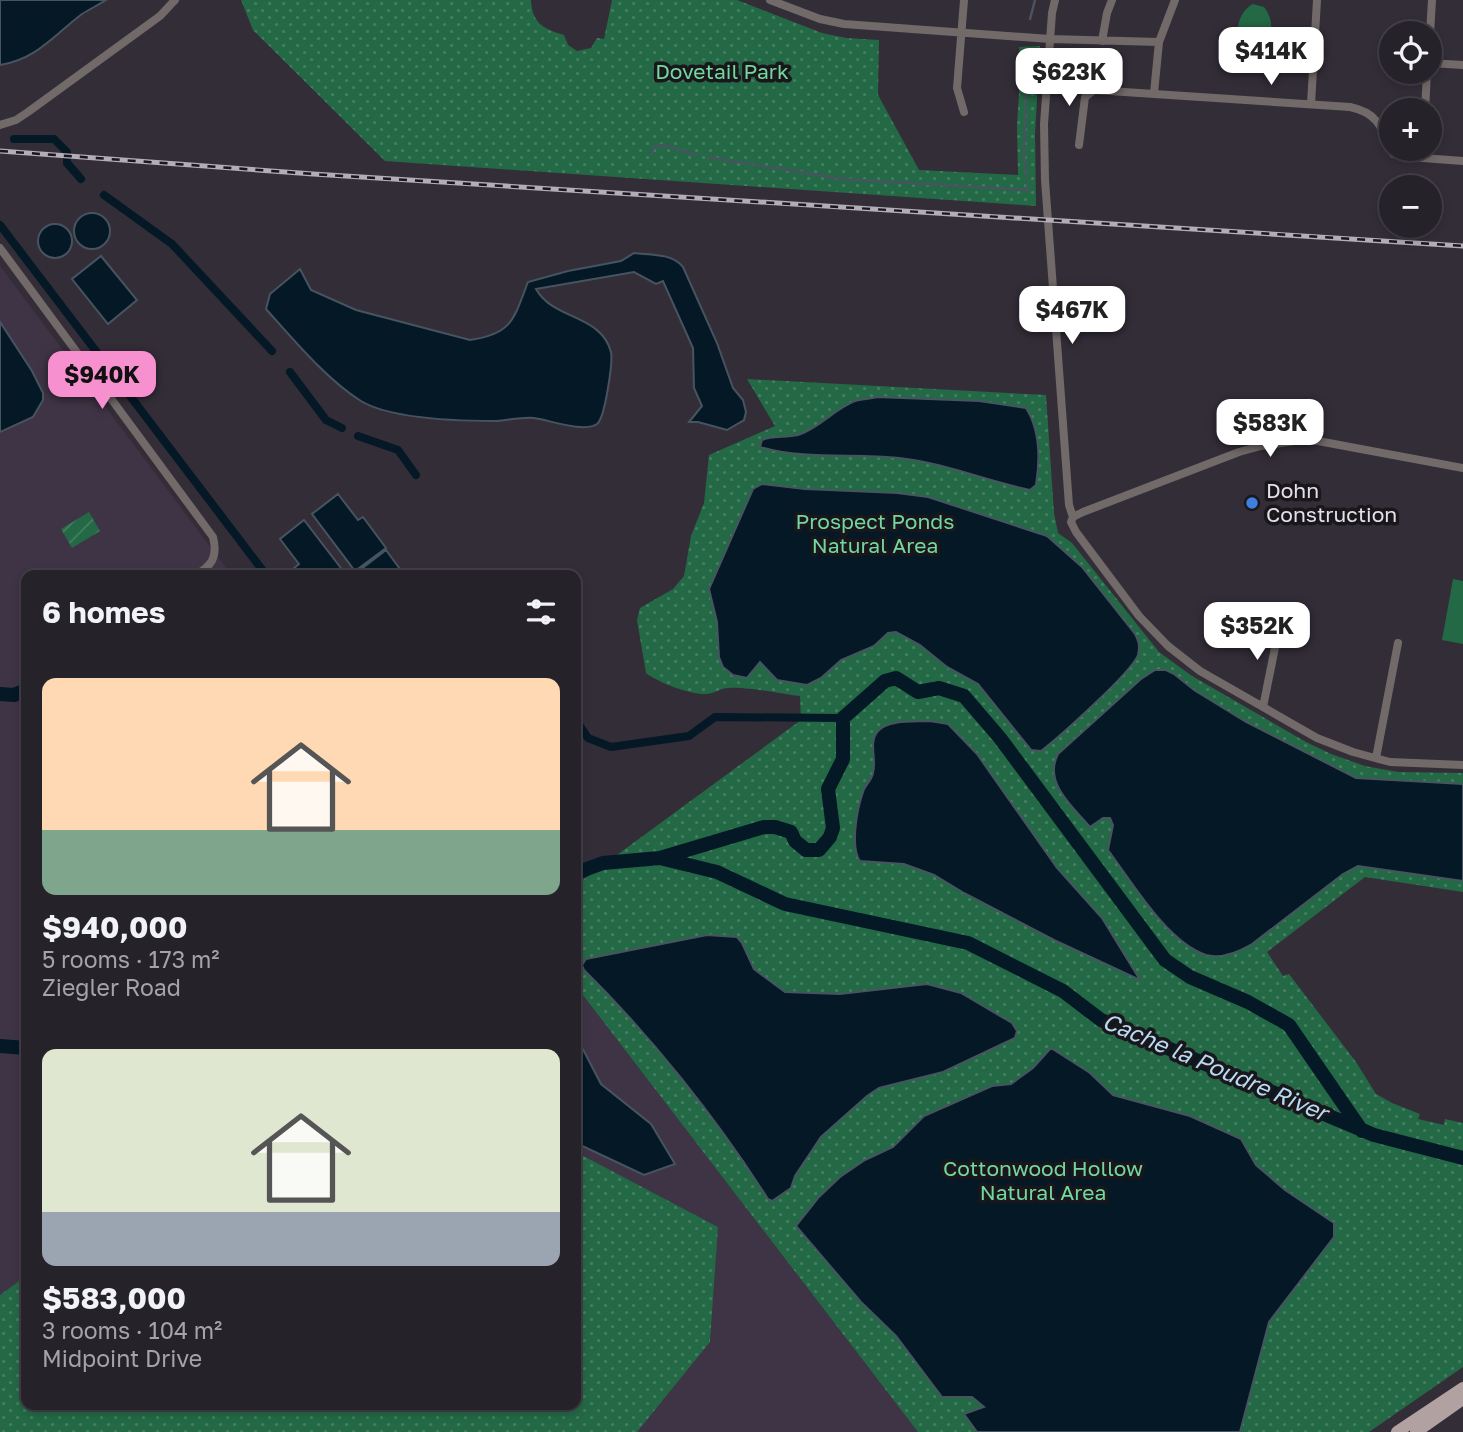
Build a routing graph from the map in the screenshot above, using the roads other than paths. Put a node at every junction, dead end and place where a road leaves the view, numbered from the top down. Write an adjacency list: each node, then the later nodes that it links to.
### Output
1 (175, 0): 19 (street)
2 (770, 0): 10 (street)
3 (964, 0): 10 (street)
4 (1055, 0): 11 (street)
5 (1112, 0): 12 (street)
6 (1175, 0): 13 (street)
7 (1317, 0): 17 (street)
8 (1432, 0): 9 (street)
9 (1431, 21)
10 (961, 33): 11 (street); 18 (street)
11 (1050, 39): 12 (street); 26 (street)
12 (1102, 41): 13 (street)
13 (1159, 42): 16 (street)
14 (1442, 64): 15 (street)
15 (1463, 65)
16 (1154, 93): 17 (street); 21 (street)
17 (1311, 104): 20 (street)
18 (964, 112)
19 (0, 125)
20 (1379, 126)
21 (1079, 145)
22 (1442, 157): 23 (street)
23 (1463, 161)
24 (0, 248): 27 (street)
25 (1463, 468): 26 (street)
26 (1073, 517): 30 (street)
27 (203, 570)
28 (1280, 623): 30 (street)
29 (1398, 643): 31 (street)
30 (1263, 707): 31 (street)
31 (1376, 758): 32 (street)
32 (1463, 765)
33 (1463, 1388): 35 (main road)
34 (1463, 1399): 36 (main road)
35 (1397, 1432)
36 (1416, 1432)

